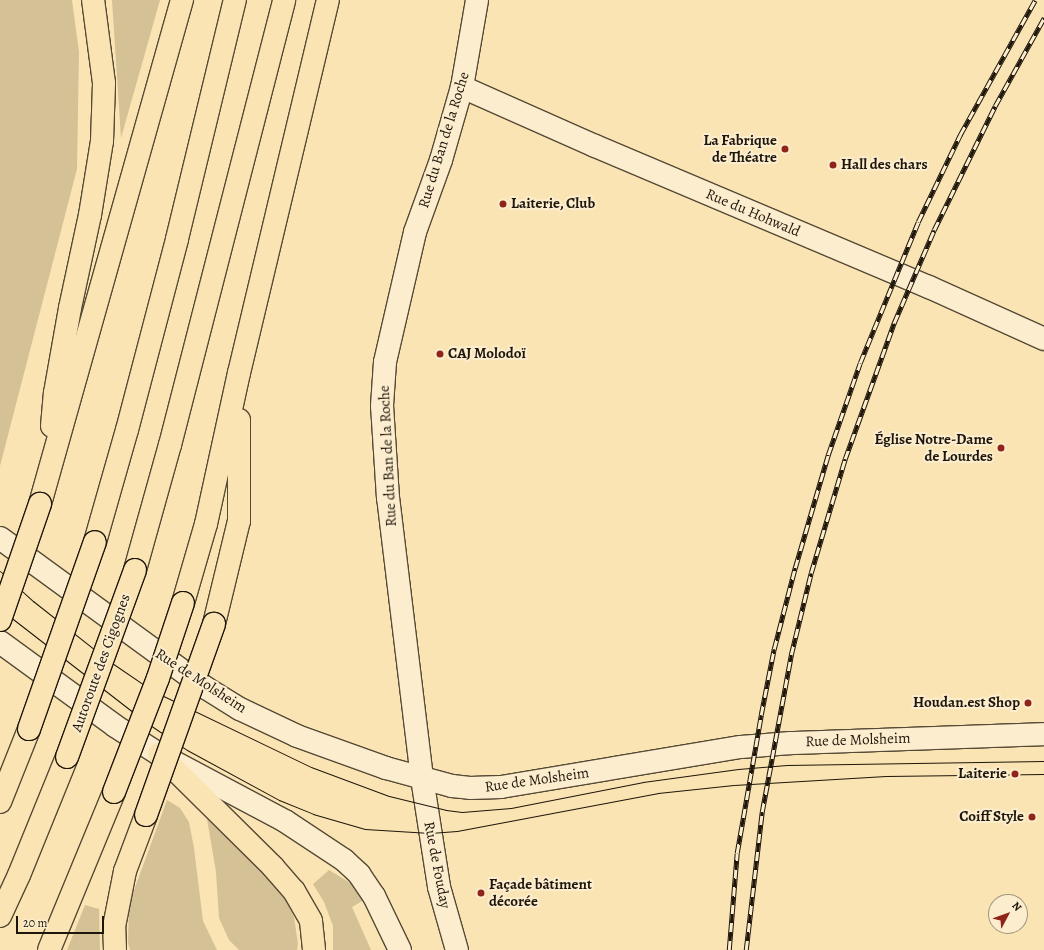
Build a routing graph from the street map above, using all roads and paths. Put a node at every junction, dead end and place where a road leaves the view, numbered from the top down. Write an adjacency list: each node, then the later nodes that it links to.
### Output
1 (93, 0): 10 (highway)
2 (182, 0): 10 (highway)
3 (235, 0): 17 (highway, bridge)
4 (284, 0): 18 (highway, Autoroute des Cigognes, bridge)
5 (328, 0): 9 (highway)
6 (477, 0): 7 (main road, Rue du Ban de la Roche)
7 (462, 87): 8 (main road, Rue du Hohwald); 16 (main road, Rue du Ban de la Roche)
8 (1044, 339)
9 (240, 373): 19 (highway, bridge); 20 (highway, bridge)
10 (48, 475): 12 (highway, bridge)
11 (0, 538): 16 (main road, Rue de Molsheim)
12 (0, 620)
13 (0, 642): 15 (main road)
14 (1044, 734): 16 (main road, Rue de Molsheim)
15 (159, 754): 21 (highway); 22 (main road)
16 (422, 778): 23 (main road, Rue de Fouday)
17 (0, 802)
18 (0, 916)
19 (49, 950)
20 (115, 950)
21 (314, 950)
22 (400, 950)
23 (457, 950)

